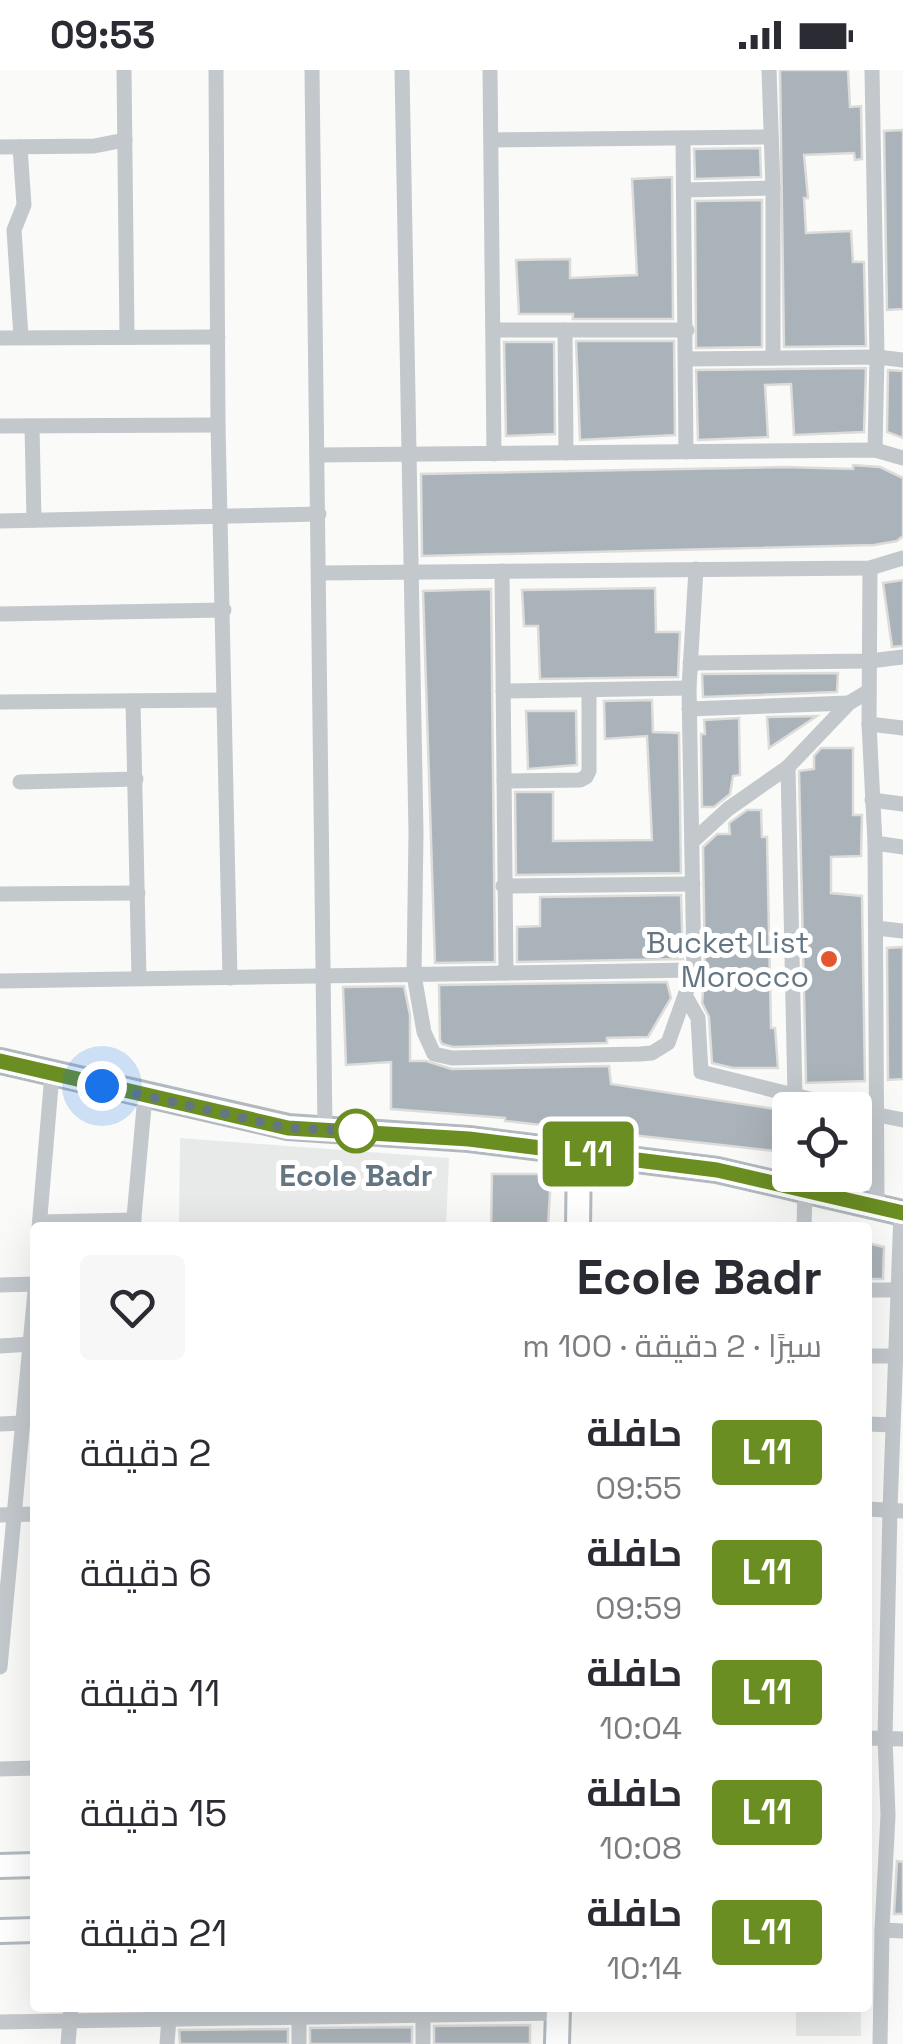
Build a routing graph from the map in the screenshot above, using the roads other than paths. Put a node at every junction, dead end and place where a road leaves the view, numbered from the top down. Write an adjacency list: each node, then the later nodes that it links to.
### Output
1 (124, 70): 10 (street)
2 (216, 70): 21 (street)
3 (312, 70): 35 (street)
4 (402, 70): 33 (street)
5 (490, 70): 11 (street)
6 (769, 70): 8 (street)
7 (872, 70): 23 (street)
8 (771, 137): 9 (street); 14 (street)
9 (683, 138): 11 (street); 15 (street)
10 (125, 140): 13 (street); 19 (street)
11 (490, 140): 16 (street)
12 (0, 147): 13 (street)
13 (20, 147): 20 (street)
14 (774, 188): 15 (street); 24 (street)
15 (684, 190): 18 (street)
16 (494, 330): 17 (street); 34 (street)
17 (565, 330): 18 (street); 32 (street)
18 (687, 330): 25 (street)
19 (127, 336): 20 (street); 21 (street)
20 (21, 337): 22 (street)
21 (218, 337): 27 (street)
22 (0, 338)
23 (877, 356): 24 (street); 26 (street); 30 (street)
24 (773, 358): 25 (street)
25 (686, 359): 31 (street)
26 (903, 360)
27 (218, 425): 29 (street); 38 (street)
28 (0, 426): 29 (street)
29 (32, 426): 40 (street)
30 (876, 450): 31 (street); 36 (street)
31 (686, 452): 32 (street)
32 (566, 453): 34 (street)
33 (407, 454): 34 (street); 35 (street); 46 (street)
34 (494, 454)
35 (317, 455): 37 (street)
36 (903, 458)
37 (319, 514): 38 (street); 45 (street)
38 (220, 516): 40 (street); 47 (street)
39 (0, 520): 40 (street)
40 (34, 520)
41 (903, 558): 43 (street)
42 (696, 568): 43 (street); 44 (street); 50 (street)
43 (870, 568): 51 (street)
44 (502, 571): 46 (street); 54 (street)
45 (320, 572): 46 (street); 83 (street)
46 (411, 572): 80 (street)
47 (224, 610): 48 (street); 56 (street)
48 (0, 614)
49 (903, 657): 51 (street)
50 (690, 662): 51 (street); 52 (street)
51 (870, 662): 55 (street)
52 (689, 688): 53 (street); 60 (street)
53 (589, 690): 54 (street); 65 (street)
54 (504, 692): 65 (street)
55 (869, 692): 59 (street); 61 (street)
56 (222, 700): 57 (street); 82 (street)
57 (133, 701): 58 (street); 64 (street)
58 (0, 702)
59 (849, 704): 60 (street); 63 (street)
60 (689, 709): 69 (street)
61 (869, 724): 62 (street); 67 (street)
62 (903, 728)
63 (788, 767): 69 (street); 89 (street)
64 (136, 779): 66 (street); 74 (street)
65 (504, 781): 73 (street)
66 (20, 782)
67 (872, 800): 68 (street); 70 (street)
68 (903, 804)
69 (692, 842): 72 (street)
70 (875, 843): 71 (street); 76 (street)
71 (903, 847)
72 (693, 884): 73 (street); 78 (street)
73 (504, 886): 79 (street)
74 (138, 893): 75 (street); 81 (street)
75 (0, 894)
76 (876, 928): 77 (street); 92 (street)
77 (903, 932)
78 (694, 970): 79 (street); 85 (street)
79 (506, 974): 80 (street)
80 (414, 975): 83 (street); 85 (street)
81 (139, 978): 82 (street); 84 (street)
82 (230, 978): 83 (street)
83 (322, 978): 94 (street)
84 (0, 981)
85 (686, 998): 88 (street)
86 (0, 1061): 87 (street)
87 (52, 1074): 90 (street); 101 (street)
88 (779, 1092)
89 (795, 1092)
90 (145, 1096): 94 (street); 102 (street)
91 (872, 1113): 92 (street)
92 (876, 1114): 93 (street); 99 (street)
93 (903, 1120)
94 (325, 1130): 95 (street)
95 (580, 1152): 96 (street); 103 (street)
96 (772, 1181)
97 (806, 1192): 104 (street)
98 (823, 1192): 99 (street)
99 (877, 1205): 100 (street)
100 (902, 1213): 108 (street)
101 (40, 1222)
102 (133, 1222)
103 (578, 1222)
104 (804, 1222)
105 (0, 1286): 106 (street)
106 (30, 1287)
107 (872, 1290): 108 (street)
108 (898, 1290): 113 (street)
109 (30, 1344): 110 (street)
110 (0, 1346)
111 (30, 1354): 115 (street)
112 (872, 1356): 113 (street)
113 (896, 1356): 114 (street)
114 (898, 1404): 118 (street)
115 (23, 1423): 116 (street); 120 (street)
116 (0, 1424)
117 (872, 1424): 118 (street)
118 (893, 1424): 119 (street)
119 (896, 1510): 121 (street)
120 (8, 1514): 122 (street)
121 (896, 1596): 123 (street)
122 (4, 1597): 124 (street)
123 (895, 1662): 126 (street)
124 (0, 1667)
125 (872, 1738): 126 (street)
126 (885, 1738): 127 (street); 133 (street)
127 (903, 1739)
128 (30, 1768): 129 (street)
129 (0, 1769)
130 (30, 1865): 131 (street)
131 (0, 1866)
132 (30, 1930): 134 (street)
133 (882, 1930): 135 (street); 148 (street)
134 (0, 1931)
135 (903, 1931)
136 (299, 2012): 139 (street); 141 (street); 145 (street)
137 (467, 2012): 139 (street)
138 (558, 2012): 147 (street)
139 (422, 2013): 146 (street)
140 (70, 2014): 141 (street); 142 (street); 143 (street)
141 (168, 2018): 144 (street)
142 (0, 2022)
143 (68, 2044)
144 (168, 2044)
145 (299, 2044)
146 (423, 2044)
147 (557, 2044)
148 (880, 2044)

